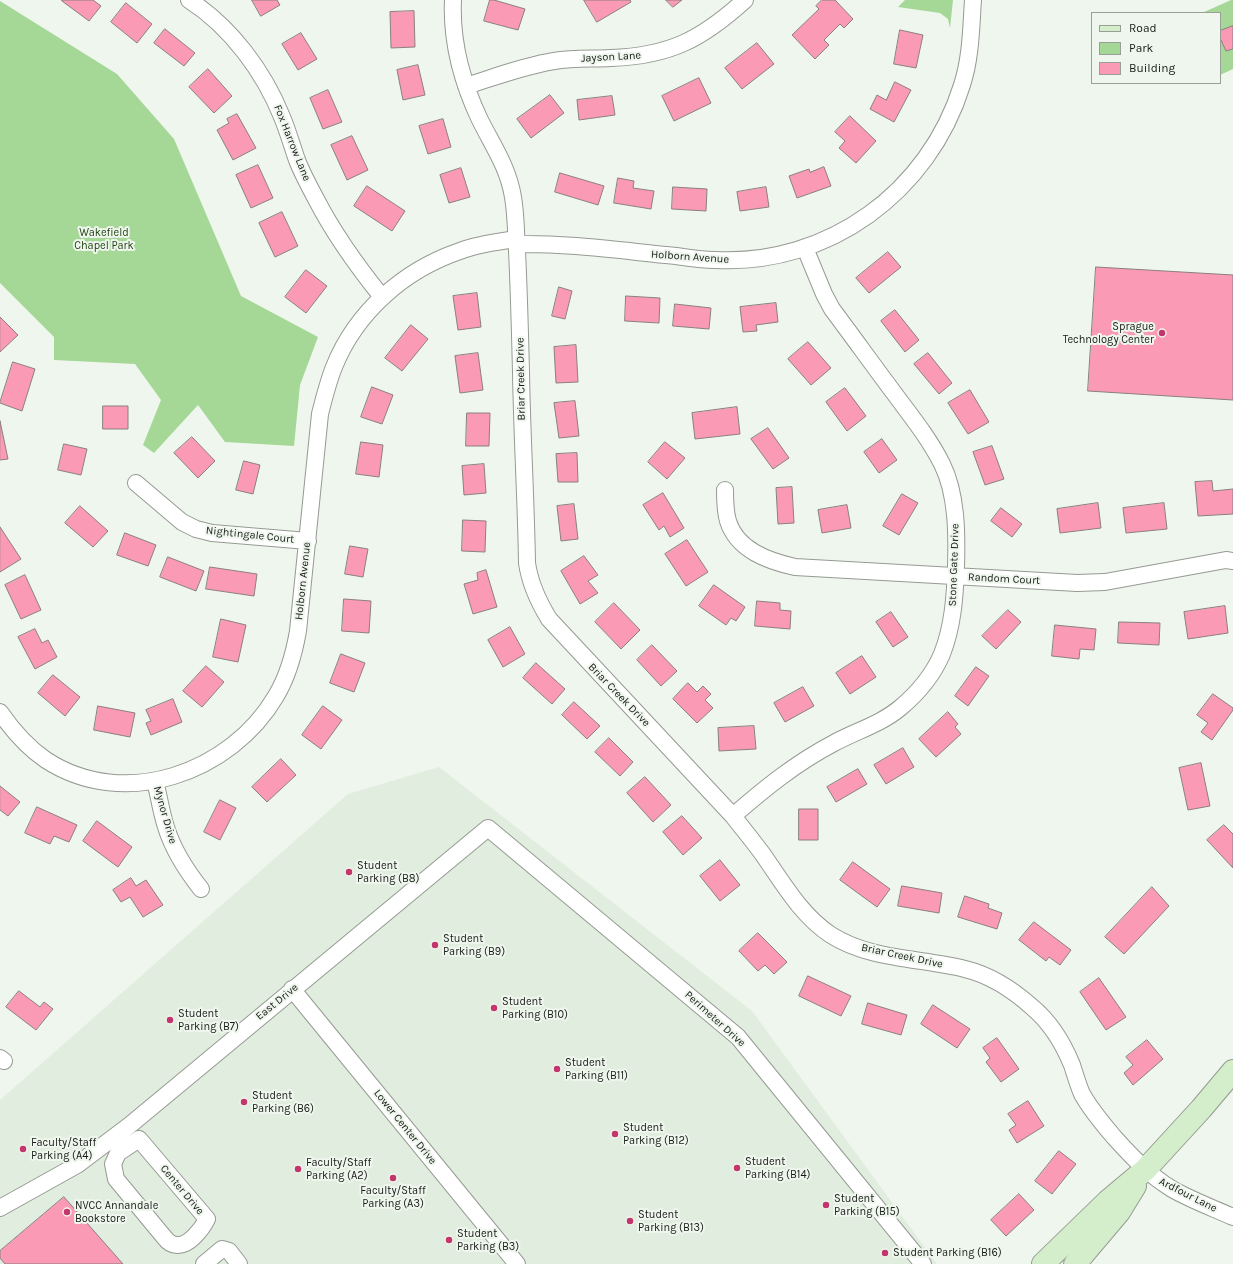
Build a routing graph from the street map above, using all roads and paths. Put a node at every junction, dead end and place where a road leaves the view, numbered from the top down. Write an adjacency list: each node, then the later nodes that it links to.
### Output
1 (452, 0): 5 (street, Briar Creek Drive)
2 (745, 0): 5 (street, Jayson Lane)
3 (973, 0): 7 (street, Holborn Avenue)
4 (193, 1): 8 (street, Fox Harrow Lane)
5 (466, 86): 6 (street, Briar Creek Drive)
6 (516, 242): 7 (street, Holborn Avenue); 8 (street, Holborn Avenue); 16 (street, Briar Creek Drive)
7 (805, 248): 13 (street, Stone Gate Drive)
8 (382, 297): 11 (street, Holborn Avenue)
9 (136, 483): 11 (street, Nightingale Court)
10 (725, 490): 13 (street, Random Court)
11 (308, 541): 15 (street, Holborn Avenue)
12 (1233, 561): 13 (street, Random Court)
13 (956, 576): 16 (street, Stone Gate Drive)
14 (0, 712): 15 (street, Holborn Avenue)
15 (155, 781): 18 (street, Mynor Drive)
16 (733, 816): 25 (street, Briar Creek Drive)
17 (488, 828): 19 (street, East Drive); 31 (street, Perimeter Drive)
18 (200, 889)
19 (292, 990): 21 (street, East Drive); 30 (street, Lower Center Drive)
20 (1233, 1071): 25 (main road)
21 (130, 1125): 22 (street, Center Drive); 23 (street, East Drive)
22 (139, 1139): 24 (street); 24 (street, Center Drive)
23 (95, 1152): 24 (street); 26 (street, East Drive)
24 (113, 1164)
25 (1145, 1170): 27 (street, Ardfour Lane); 32 (main road); 33 (main road)
26 (0, 1208)
27 (1233, 1217)
28 (204, 1264): 29 (street)
29 (239, 1264)
30 (517, 1264)
31 (923, 1264)
32 (1044, 1264)
33 (1075, 1264)

